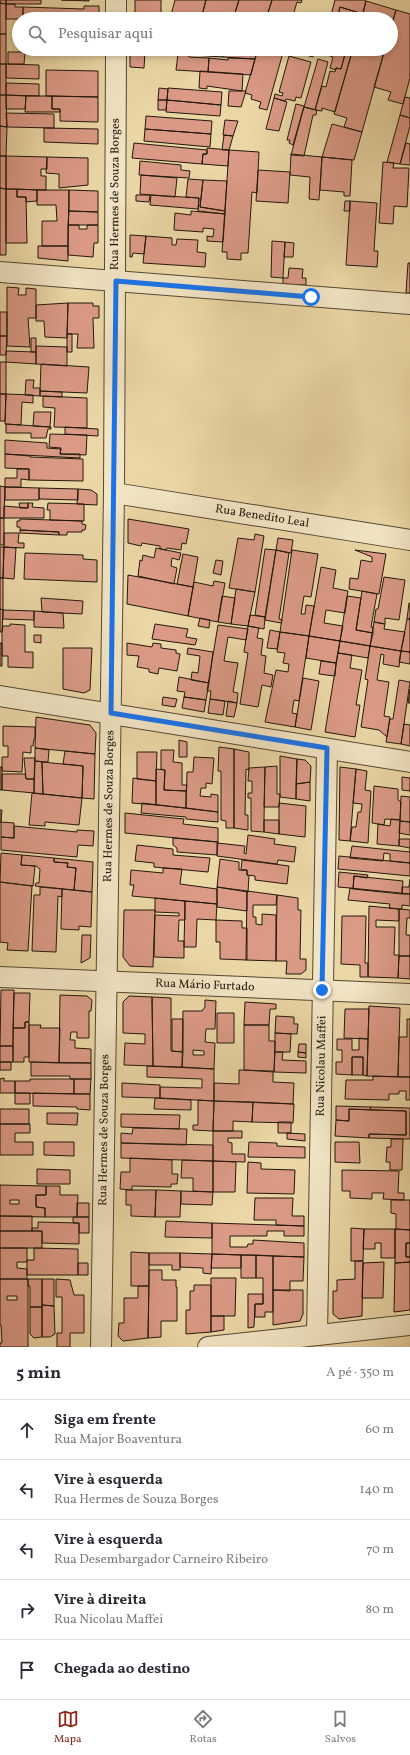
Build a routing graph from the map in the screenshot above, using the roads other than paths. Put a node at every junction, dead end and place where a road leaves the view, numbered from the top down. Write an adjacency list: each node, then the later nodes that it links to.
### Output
1 (116, 0): 2 (street)
2 (116, 12)
3 (116, 56): 5 (street, Rua Hermes de Souza Borges)
4 (0, 272): 5 (street)
5 (116, 281): 6 (street); 7 (street, Rua Hermes de Souza Borges)
6 (410, 304)
7 (114, 493): 8 (street, Rua Benedito Leal); 10 (street, Rua Hermes de Souza Borges)
8 (410, 540)
9 (0, 696): 10 (street)
10 (111, 713): 11 (street); 14 (street, Rua Hermes de Souza Borges)
11 (327, 748): 12 (street); 15 (street, Rua Nicolau Maffei)
12 (410, 762)
13 (0, 978): 14 (street, Rua Mário Furtado)
14 (108, 981): 15 (street, Rua Mário Furtado); 20 (street, Rua Hermes de Souza Borges)
15 (322, 990): 16 (street, Rua Mário Furtado); 18 (street, Rua Nicolau Maffei)
16 (410, 994)
17 (410, 1325): 18 (street)
18 (317, 1335): 19 (street)
19 (244, 1345): 21 (street)
20 (101, 1347)
21 (208, 1347)

